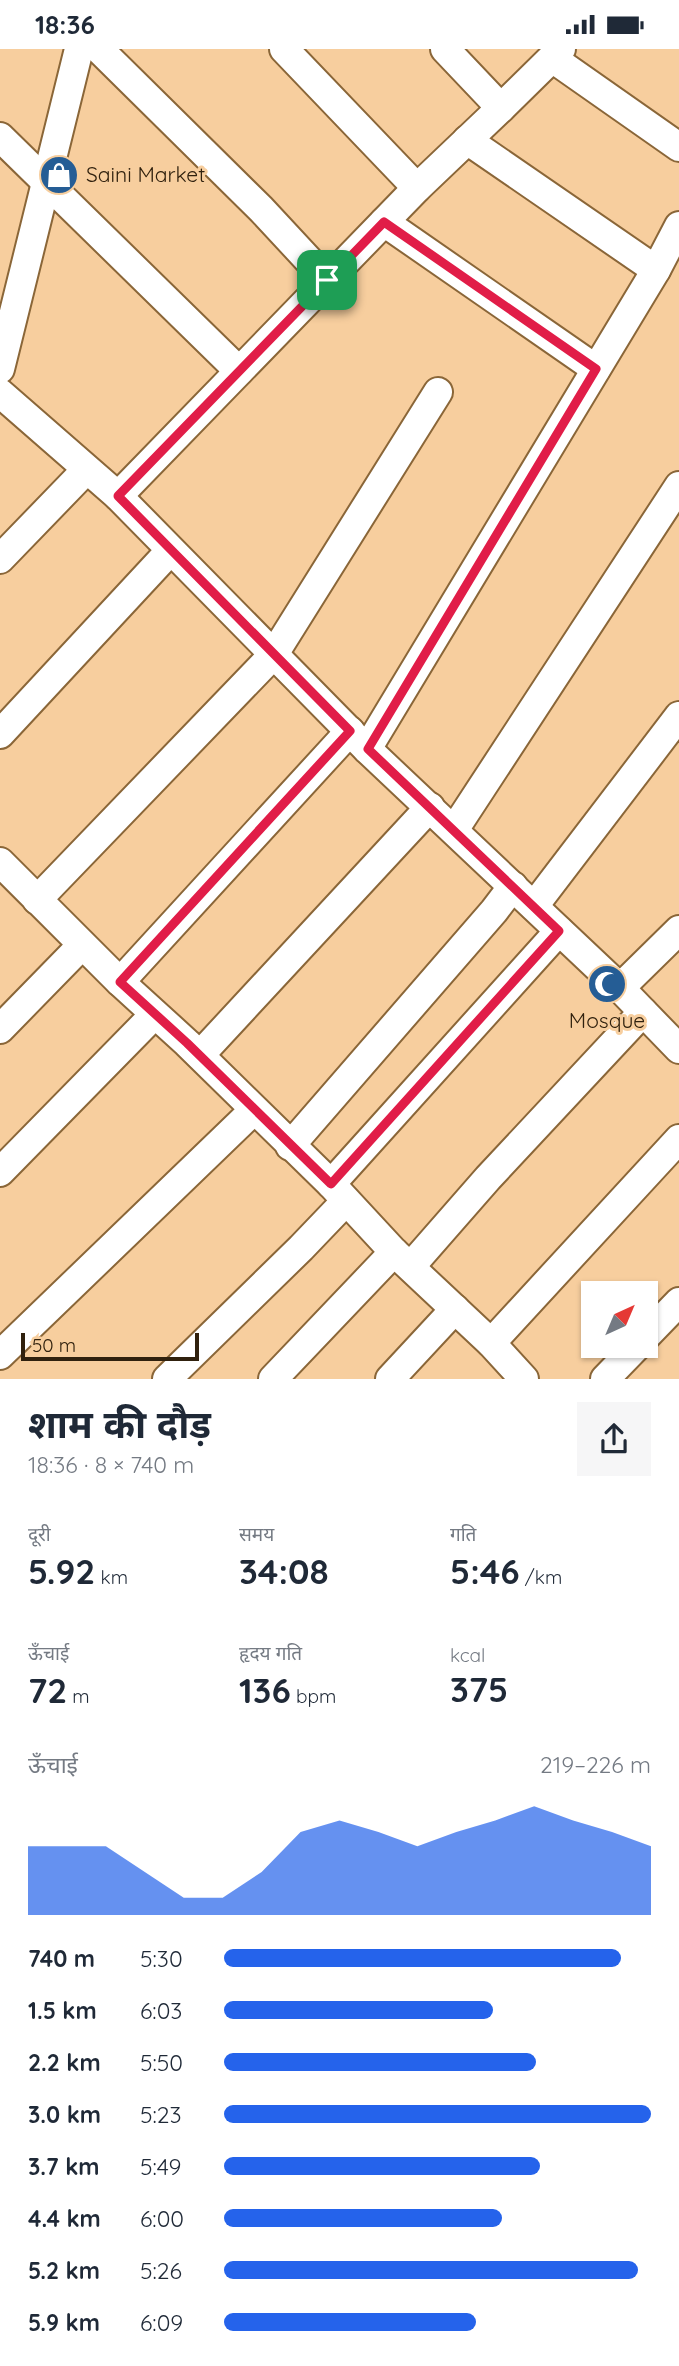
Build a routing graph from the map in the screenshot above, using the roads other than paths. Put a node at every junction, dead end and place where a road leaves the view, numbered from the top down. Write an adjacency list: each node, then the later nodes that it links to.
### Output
1 (79, 49): 10 (street)
2 (99, 49): 15 (street)
3 (284, 49): 11 (street)
4 (445, 49): 6 (street)
5 (557, 54): 6 (street); 9 (street)
6 (501, 108): 8 (street)
7 (0, 137): 10 (street)
8 (467, 140): 11 (street); 14 (street)
9 (679, 147)
10 (46, 182): 16 (street); 19 (street)
11 (417, 188): 12 (street)
12 (384, 222): 15 (street); 18 (street)
13 (679, 226): 14 (street)
14 (656, 271): 18 (street)
15 (327, 280): 19 (street)
16 (6, 316): 17 (street)
17 (0, 369)
18 (596, 369): 30 (street)
19 (239, 371): 24 (street)
20 (438, 391): 27 (street)
21 (0, 393): 22 (street)
22 (86, 470): 24 (street); 26 (street)
23 (679, 486): 32 (street)
24 (118, 496): 25 (street)
25 (170, 551): 27 (street); 29 (street)
26 (0, 559)
27 (274, 654): 30 (street); 35 (street)
28 (679, 716): 36 (street)
29 (0, 734)
30 (359, 740): 31 (street); 40 (street)
31 (430, 807): 32 (street); 46 (street)
32 (454, 829): 34 (street)
33 (0, 862): 35 (street)
34 (513, 886): 36 (street); 49 (street)
35 (37, 900): 39 (street)
36 (534, 906): 38 (street)
37 (679, 930): 41 (street)
38 (559, 931): 41 (street); 51 (street)
39 (82, 945): 40 (street); 44 (street)
40 (120, 982): 43 (street)
41 (621, 988): 42 (street)
42 (643, 1011): 45 (street); 52 (street)
43 (155, 1015): 46 (street); 50 (street)
44 (0, 1029)
45 (679, 1049)
46 (200, 1055): 47 (street)
47 (254, 1110): 49 (street); 57 (street)
48 (679, 1139): 56 (street)
49 (290, 1146): 51 (street)
50 (0, 1172)
51 (338, 1193): 52 (street); 60 (street)
52 (402, 1259): 54 (street); 61 (street)
53 (679, 1302): 55 (street)
54 (455, 1309): 56 (street); 62 (street)
55 (658, 1324)
56 (491, 1343): 59 (street)
57 (0, 1355)
58 (625, 1358): 63 (street)
59 (519, 1377)
60 (167, 1379)
61 (273, 1379)
62 (390, 1379)
63 (605, 1379)

